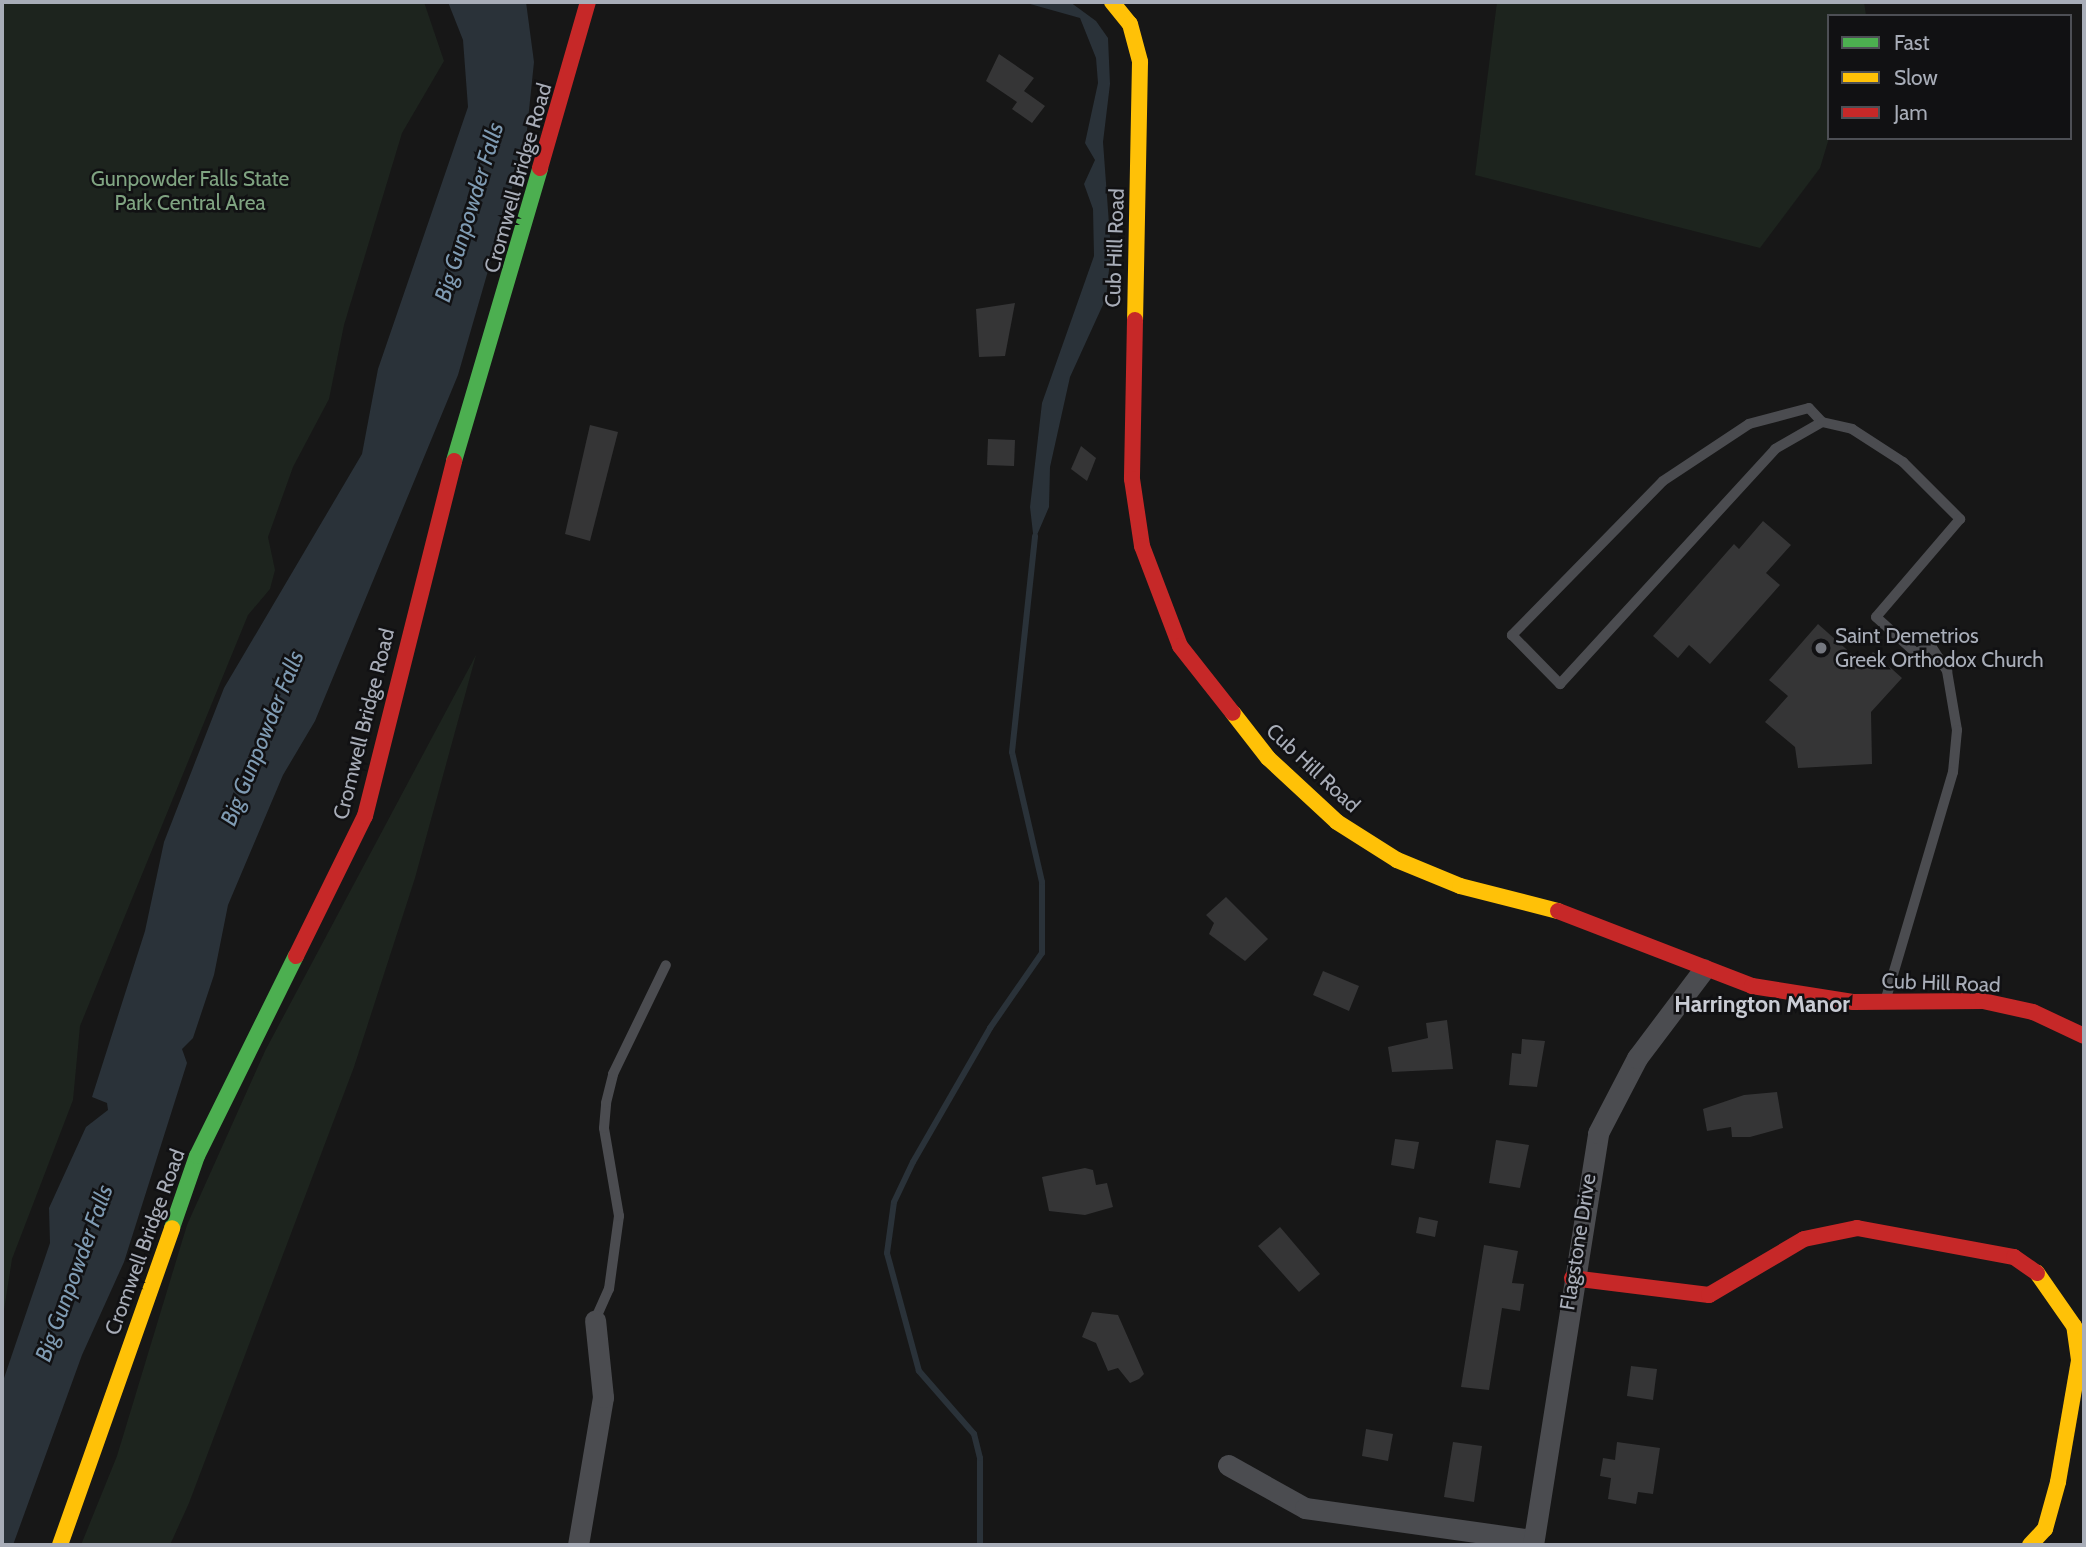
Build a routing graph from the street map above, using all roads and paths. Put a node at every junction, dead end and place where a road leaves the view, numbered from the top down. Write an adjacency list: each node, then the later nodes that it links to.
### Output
1 (588, 2): 12 (street, Cromwell Bridge Road)
2 (1112, 2): 5 (street, Cub Hill Road)
3 (1822, 422): 3 (lane); 6 (lane)
4 (666, 965): 9 (lane)
5 (1704, 969): 6 (street, Cub Hill Road); 8 (street, Flagstone Drive)
6 (1885, 1003): 7 (street, Cub Hill Road)
7 (2084, 1036)
8 (1572, 1278): 11 (street, Flagstone Drive); 14 (street)
9 (595, 1320): 13 (street)
10 (1228, 1465): 11 (street)
11 (1533, 1543)
12 (60, 1545)
13 (578, 1545)
14 (2030, 1545)

